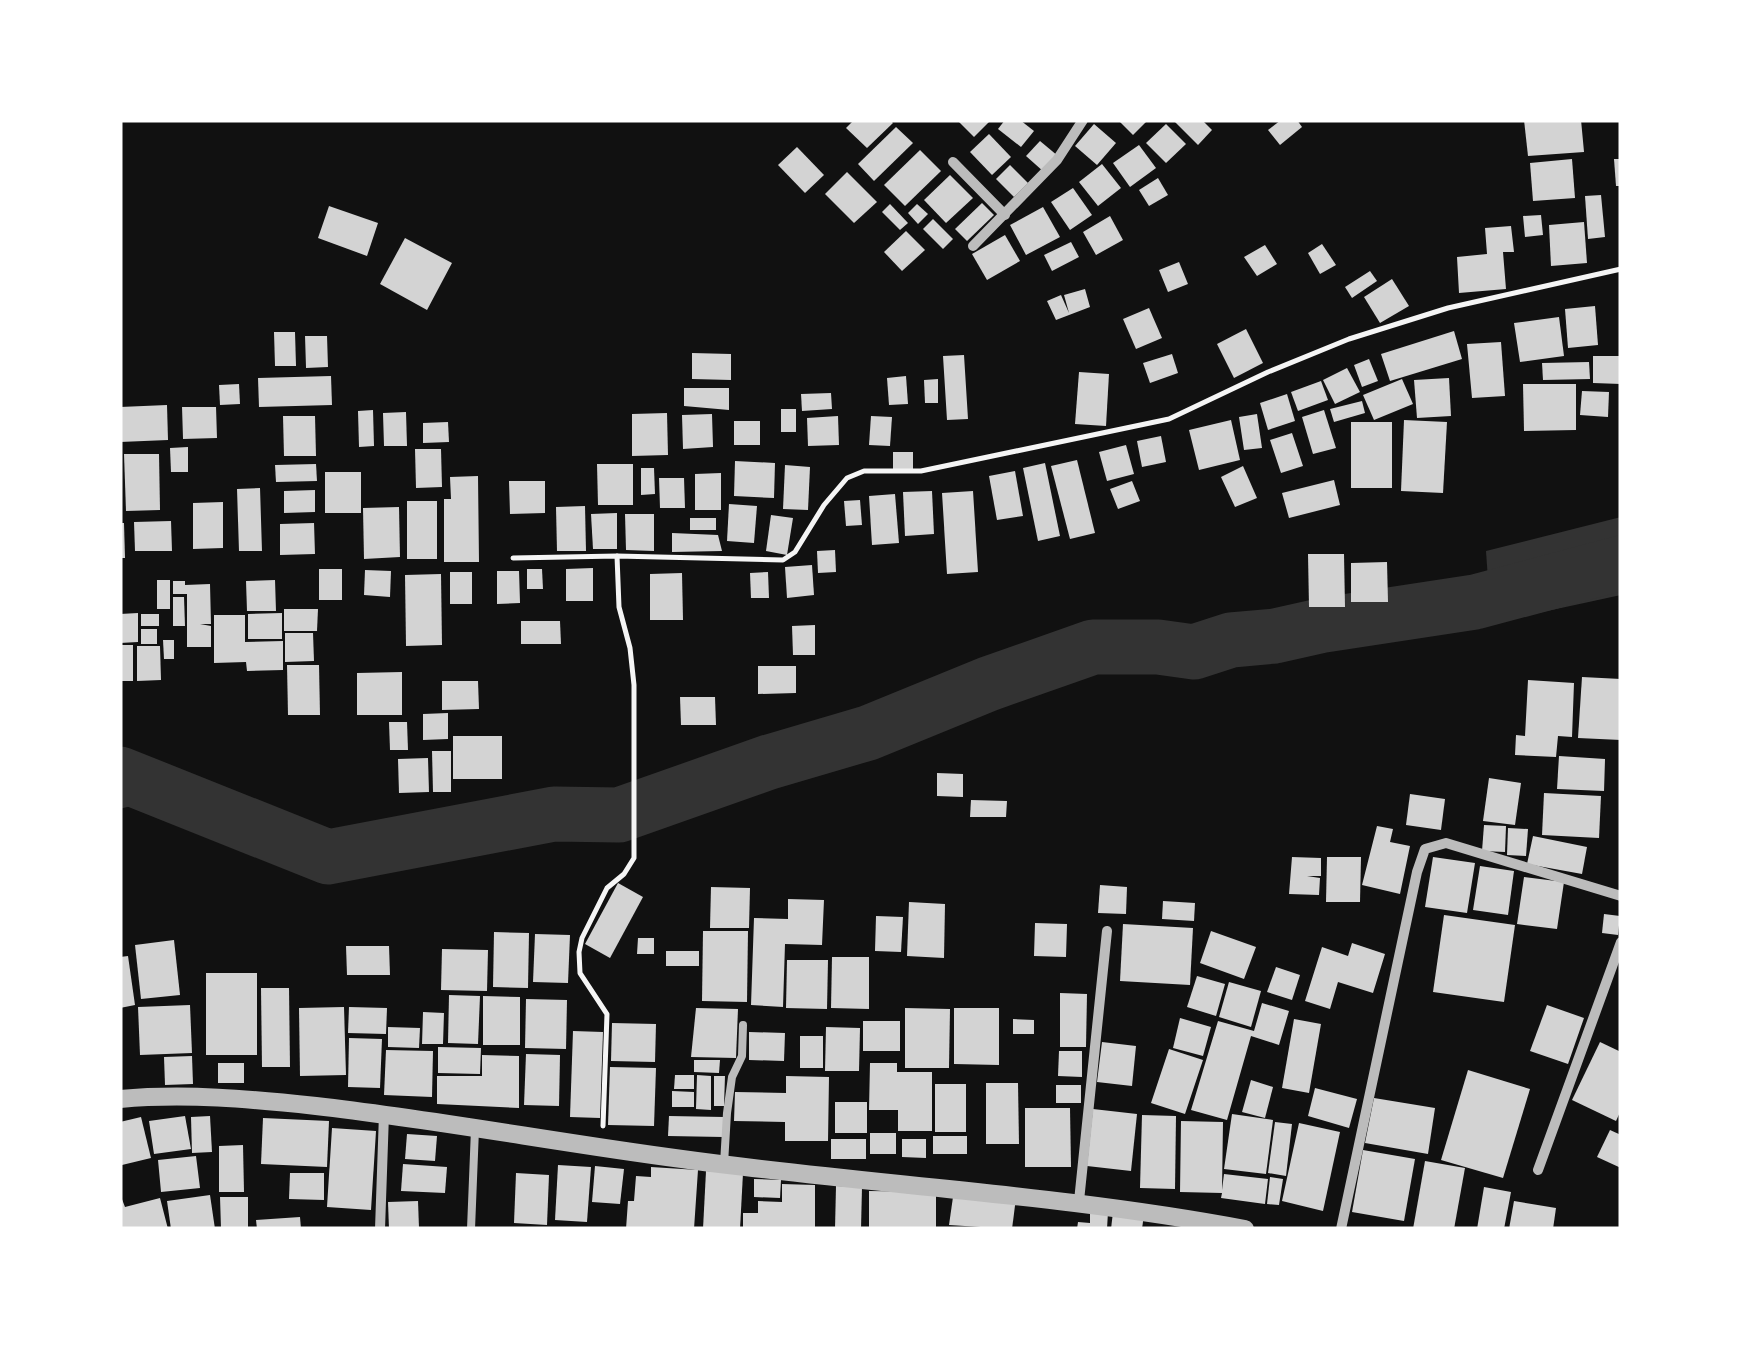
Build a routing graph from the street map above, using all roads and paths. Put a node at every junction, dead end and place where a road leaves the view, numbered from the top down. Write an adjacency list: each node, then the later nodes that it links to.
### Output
1 (1083, 120): 3 (street)
2 (953, 162): 3 (street)
3 (1005, 216): 4 (street)
4 (973, 246)
5 (1621, 270): 6 (path)
6 (617, 556): 7 (path); 15 (path)
7 (512, 558)
8 (1621, 896): 22 (street)
9 (1107, 931): 18 (street)
10 (1621, 942): 17 (street)
11 (743, 1026): 16 (lane)
12 (120, 1099): 13 (street)
13 (384, 1114): 14 (street); 19 (street)
14 (475, 1128): 15 (street); 20 (lane)
15 (602, 1148): 16 (street)
16 (724, 1164): 18 (street)
17 (1538, 1170)
18 (1079, 1202): 21 (street)
19 (380, 1229)
20 (472, 1229)
21 (1245, 1229)
22 (1341, 1229)

